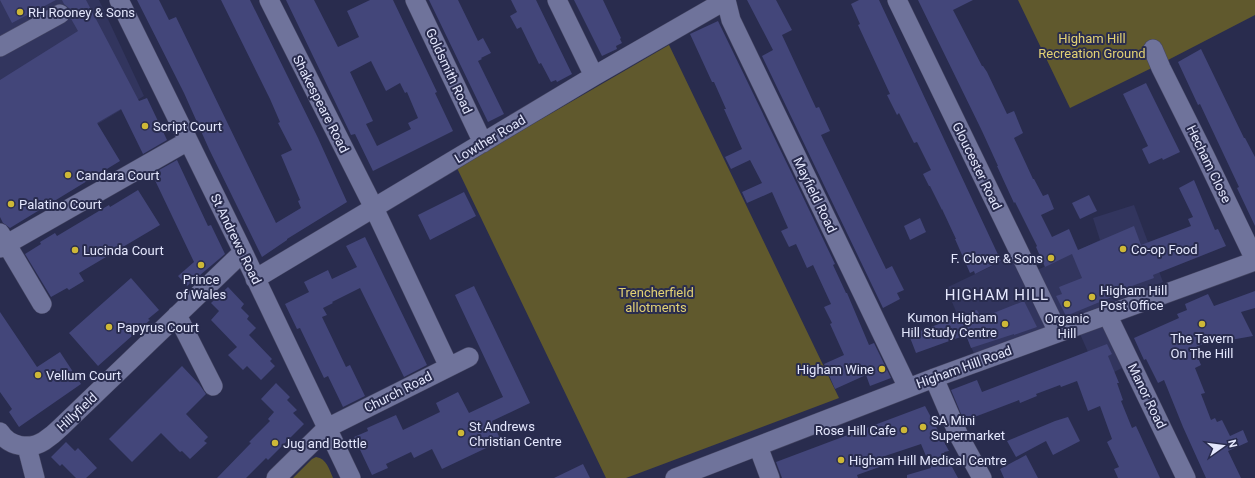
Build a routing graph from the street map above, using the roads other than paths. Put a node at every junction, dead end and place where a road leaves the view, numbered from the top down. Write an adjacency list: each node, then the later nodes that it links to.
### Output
1 (119, 0): 11 (street, St Andrews Road)
2 (269, 0): 13 (street, Shakespeare Road)
3 (415, 0): 12 (street, Goldsmith Road)
4 (557, 0): 10 (street)
5 (726, 0): 10 (street, Lowther Road); 26 (street, Mayfield Road)
6 (897, 0): 21 (street, Gloucester Road)
7 (60, 14): 8 (street)
8 (0, 46)
9 (1153, 49): 16 (street, Hecham Close)
10 (594, 76): 12 (street, Lowther Road)
11 (188, 141): 14 (street); 15 (street, St Andrews Road)
12 (483, 143): 13 (street, Lowther Road)
13 (374, 208): 17 (street, Lowther Road); 23 (street, Shakespeare Road)
14 (2, 241): 18 (street)
15 (243, 252): 17 (street, St Andrews Road); 20 (street, Hillyfield)
16 (1255, 260): 19 (street, Higham Hill Road)
17 (255, 279): 27 (street, St Andrews Road)
18 (42, 304)
19 (1107, 314): 21 (street, Higham Hill Road); 37 (street, Manor Road)
20 (178, 315): 25 (street); 30 (street, Hillyfield)
21 (1058, 332): 24 (street, Higham Hill Road)
22 (470, 357): 23 (street, Church Road)
23 (449, 367): 27 (street, Church Road)
24 (934, 378): 26 (street, Higham Hill Road); 36 (street)
25 (213, 386)
26 (908, 388): 29 (street, Higham Hill Road)
27 (327, 428): 32 (street, Church Road); 33 (street, St Andrews Road)
28 (0, 432): 30 (street)
29 (758, 446): 34 (street, Higham Hill Road); 35 (street)
30 (27, 447): 31 (street)
31 (35, 478)
32 (276, 478)
33 (351, 478)
34 (675, 478)
35 (770, 478)
36 (982, 478)
37 (1186, 478)

